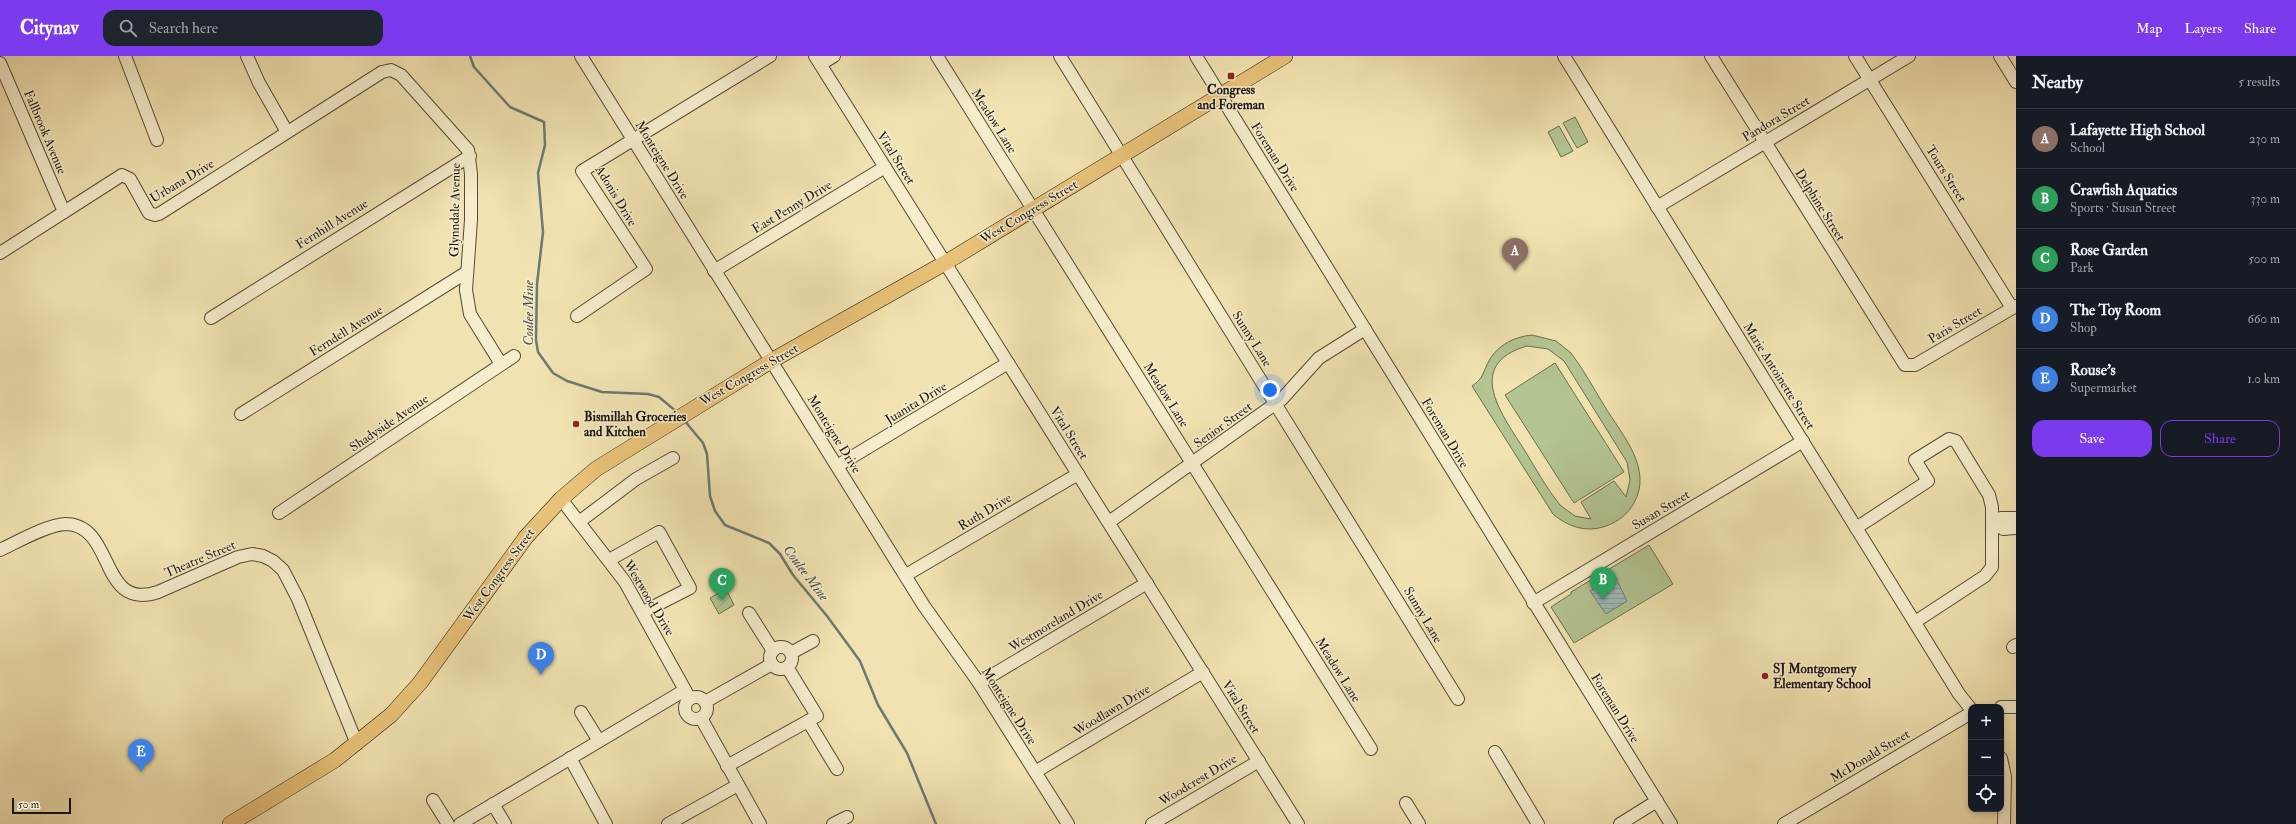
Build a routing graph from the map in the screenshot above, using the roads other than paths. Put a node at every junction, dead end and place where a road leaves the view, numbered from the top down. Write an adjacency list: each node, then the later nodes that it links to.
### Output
1 (125, 56): 22 (street)
2 (247, 56): 20 (street)
3 (770, 56): 21 (street, Adonis Drive)
4 (834, 56): 15 (street)
5 (937, 56): 28 (street, Meadow Lane)
6 (1060, 56): 25 (street, Sunny Lane)
7 (1196, 56): 19 (street, Foreman Drive)
8 (1285, 56): 19 (main road, West Congress Street)
9 (1564, 56): 27 (street, Marie Antoinette Street)
10 (1711, 56): 23 (street, Delphine Street)
11 (1855, 56): 17 (street, Tours Street)
12 (1909, 56): 17 (street, Pandora Street)
13 (2000, 56): 18 (street)
14 (584, 57): 21 (street, Monteigne Drive)
15 (818, 60): 26 (street, Vital Street)
16 (0, 63): 29 (street, Fallbrook Avenue)
17 (1869, 80): 23 (street, Pandora Street); 34 (street, Tours Street)
18 (2016, 82)
19 (1220, 95): 25 (main road, West Congress Street); 37 (street, Foreman Drive)
20 (288, 132): 24 (street, Glynndale Avenue); 29 (street, Urbana Drive)
21 (633, 139): 32 (street, Monteigne Drive); 35 (street, Adonis Drive)
22 (157, 140)
23 (1764, 142): 27 (street, Pandora Street); 42 (street, Delphine Street)
24 (470, 156): 33 (street, Glynndale Avenue); 36 (street, Fernhill Avenue)
25 (1122, 156): 28 (main road, West Congress Street); 43 (street, Sunny Lane)
26 (885, 168): 31 (street, Vital Street); 32 (street, East Penny Drive)
27 (1657, 207): 45 (street, Marie Antoinette Street)
28 (1033, 210): 31 (main road, West Congress Street); 47 (street, Meadow Lane)
29 (64, 212): 30 (street)
30 (0, 253)
31 (945, 263): 39 (main road, West Congress Street); 40 (street, Vital Street)
32 (714, 271): 39 (street, Monteigne Drive)
33 (467, 272): 41 (street, Glynndale Avenue); 44 (street, Ferndell Avenue)
34 (2014, 307): 42 (street, Paris Street)
35 (577, 316)
36 (211, 318)
37 (1365, 328): 43 (street, Senior Street); 62 (street, Foreman Drive)
38 (514, 356): 41 (street, Shadyside Avenue)
39 (771, 361): 48 (street, Monteigne Drive); 50 (main road, West Congress Street)
40 (1008, 363): 48 (street, Juanita Drive); 49 (street, Vital Street)
41 (501, 364): 51 (street, Shadyside Avenue)
42 (1908, 366)
43 (1276, 404): 47 (street, Senior Street); 73 (street, Sunny Lane)
44 (241, 414)
45 (1803, 441): 56 (street, Marie Antoinette Street); 62 (street, Susan Street)
46 (673, 458): 53 (street)
47 (1192, 464): 54 (street, Senior Street); 84 (street, Meadow Lane)
48 (837, 466): 60 (street, Monteigne Drive)
49 (1078, 474): 54 (street, Vital Street); 60 (street, Ruth Drive)
50 (561, 499): 53 (street, Westwood Drive); 83 (main road, West Congress Street)
51 (279, 513)
52 (2016, 518): 55 (street)
53 (579, 522): 59 (street, Westwood Drive)
54 (1109, 522): 61 (street, Vital Street)
55 (1994, 523): 56 (street); 57 (street); 65 (street)
56 (1856, 528): 65 (street, Marie Antoinette Street)
57 (2016, 528)
58 (0, 550): 83 (street, Theatre Street)
59 (609, 560): 63 (street, Westwood Drive); 63 (street)
60 (906, 575): 71 (street, Monteigne Drive)
61 (1147, 583): 70 (street, Vital Street); 71 (street, Westmoreland Drive)
62 (1533, 603): 95 (street, Foreman Drive)
63 (643, 612): 72 (street, Westwood Drive)
64 (749, 613): 68 (street)
65 (1915, 622): 75 (street, Marie Antoinette Street)
66 (813, 641): 67 (street)
67 (791, 653): 68 (street); 69 (street)
68 (772, 657): 69 (street); 74 (street)
69 (787, 667): 81 (street)
70 (1203, 672): 87 (street, Vital Street); 91 (street, Woodlawn Drive)
71 (979, 683): 91 (street, Monteigne Drive)
72 (688, 694): 74 (street); 80 (street); 82 (street)
73 (1458, 699)
74 (705, 702): 80 (street)
75 (1968, 705)
76 (2004, 707): 77 (street)
77 (2016, 707)
78 (582, 712): 82 (street)
79 (1968, 715): 114 (street, McDonald Street)
80 (701, 718): 88 (street)
81 (808, 721): 88 (street); 90 (street)
82 (599, 741): 86 (street)
83 (357, 744): 99 (main road, West Congress Street)
84 (1371, 749)
85 (1495, 752): 111 (street)
86 (570, 758): 97 (street); 103 (street)
87 (1259, 761): 108 (street, Woodcrest Drive); 109 (street, Vital Street)
88 (727, 766): 93 (street)
89 (2004, 766): 92 (street)
90 (837, 769)
91 (1035, 772): 107 (street, Monteigne Drive)
92 (2010, 782): 115 (street)
93 (738, 786): 104 (street); 105 (street)
94 (434, 800): 100 (street)
95 (1656, 801): 112 (street); 113 (street, Foreman Drive)
96 (1406, 803): 110 (street)
97 (494, 804): 101 (street); 102 (street)
98 (847, 817): 106 (street)
99 (230, 824)
100 (448, 824)
101 (460, 824)
102 (505, 824)
103 (606, 824)
104 (668, 824)
105 (760, 824)
106 (833, 824)
107 (1068, 824)
108 (1152, 824)
109 (1298, 824)
110 (1419, 824)
111 (1538, 824)
112 (1620, 824)
113 (1671, 824)
114 (1784, 824)
115 (2004, 824)

